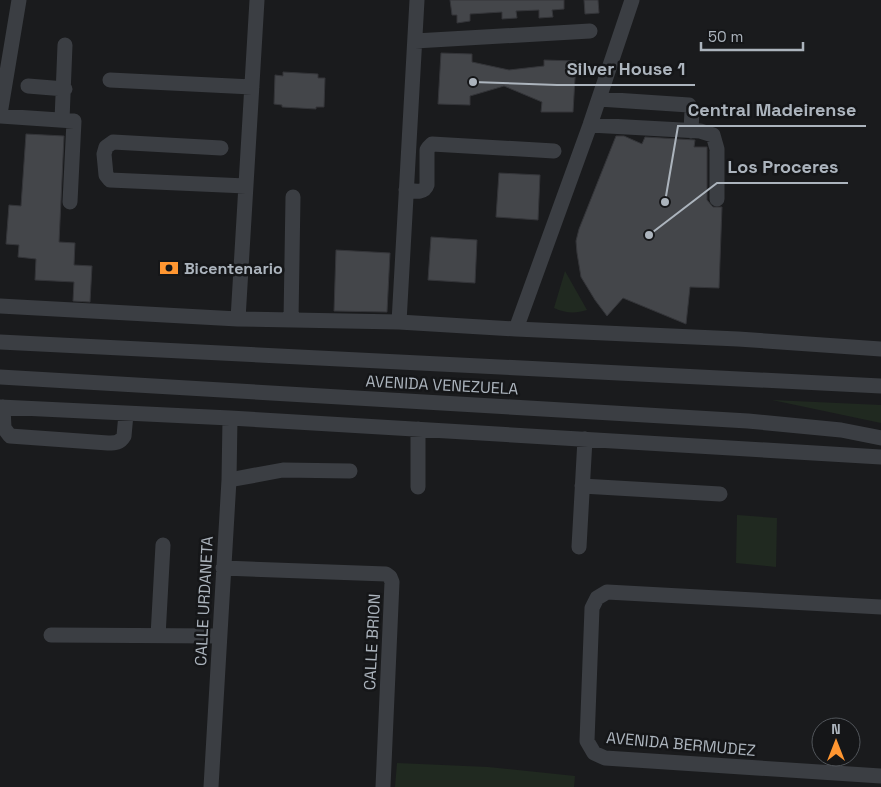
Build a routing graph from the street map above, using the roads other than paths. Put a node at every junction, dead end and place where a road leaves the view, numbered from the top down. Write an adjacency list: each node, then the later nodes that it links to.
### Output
1 (19, 0): 13 (street)
2 (257, 0): 10 (street)
3 (417, 0): 6 (street)
4 (632, 0): 12 (street)
5 (590, 31): 6 (street)
6 (415, 41): 20 (street)
7 (65, 45): 11 (street)
8 (110, 80): 10 (street)
9 (28, 86): 11 (street)
10 (252, 87): 19 (street)
11 (64, 89): 14 (street)
12 (599, 99): 15 (street); 16 (street)
13 (0, 115): 14 (street)
14 (62, 120): 23 (street)
15 (590, 125): 16 (street); 28 (street)
16 (691, 131): 22 (street)
17 (221, 148): 19 (street)
18 (554, 151): 20 (street)
19 (246, 186): 25 (street)
20 (406, 190): 27 (street)
21 (293, 196): 26 (street)
22 (717, 199)
23 (70, 202)
24 (0, 306): 25 (street)
25 (238, 320): 26 (street)
26 (291, 320): 27 (street)
27 (399, 322): 28 (street)
28 (516, 330): 30 (street)
29 (0, 342): 32 (street, AVENIDA VENEZUELA)
30 (878, 349)
31 (0, 377): 37 (street, AVENIDA VENEZUELA)
32 (881, 386)
33 (2, 407): 34 (street); 34 (street)
34 (126, 414): 35 (street)
35 (230, 418): 36 (street); 41 (street, CALLE URDANETA)
36 (418, 429): 38 (street); 43 (street)
37 (881, 438)
38 (585, 439): 39 (street); 42 (street)
39 (881, 457)
40 (350, 472): 41 (street)
41 (229, 480): 47 (street, CALLE URDANETA)
42 (582, 486): 44 (street); 46 (street)
43 (418, 487)
44 (720, 494)
45 (163, 545): 50 (street)
46 (579, 547)
47 (223, 568): 51 (street, CALLE URDANETA); 54 (street, CALLE BRION)
48 (881, 608): 52 (street, AVENIDA BERMUDEZ)
49 (52, 635): 50 (street)
50 (158, 636): 51 (street)
51 (219, 636): 53 (street, CALLE URDANETA)
52 (881, 776)
53 (211, 787)
54 (383, 787)

